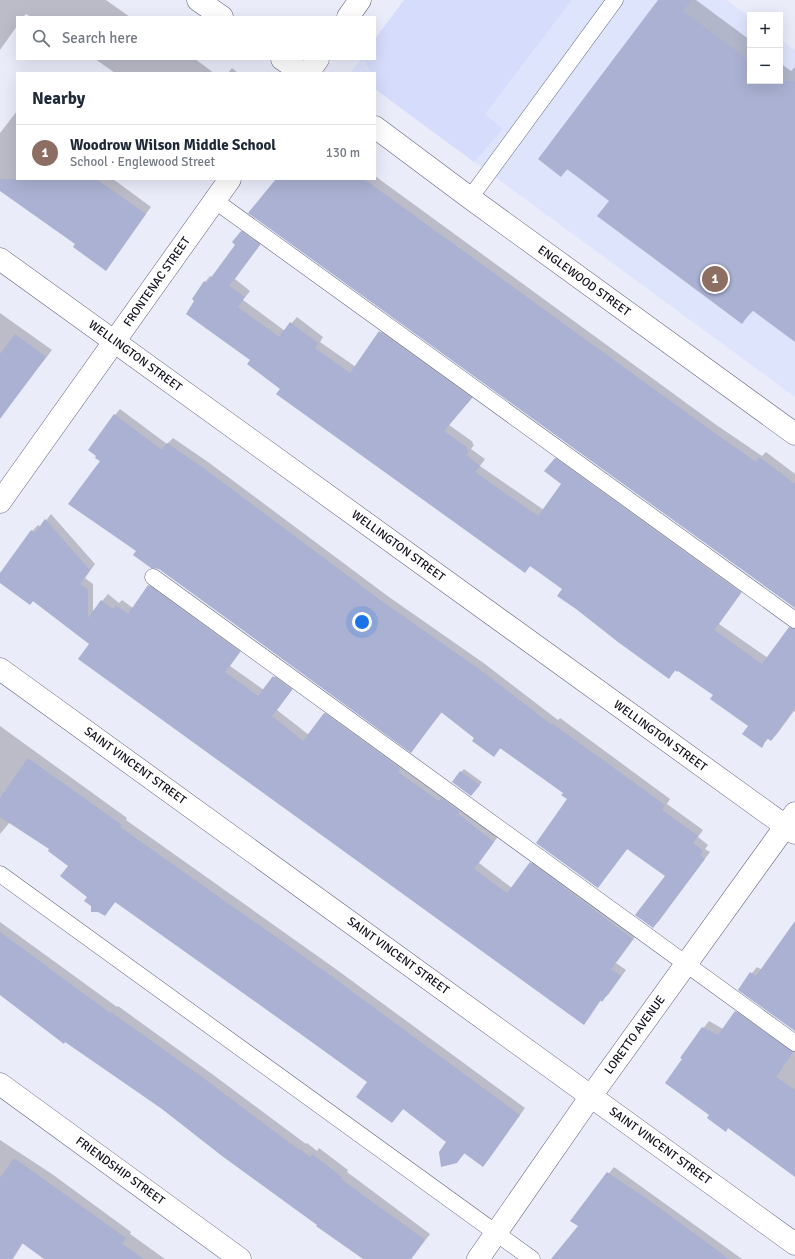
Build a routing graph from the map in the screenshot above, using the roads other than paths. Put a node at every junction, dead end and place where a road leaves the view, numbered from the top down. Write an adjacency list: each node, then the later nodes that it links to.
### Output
1 (198, 0): 4 (street)
2 (360, 0): 5 (street)
3 (615, 0): 12 (lane)
4 (221, 16)
5 (349, 16)
6 (283, 60): 8 (street)
7 (317, 60): 9 (street)
8 (301, 72)
9 (309, 72)
10 (376, 128): 12 (street, ENGLEWOOD STREET)
11 (229, 180): 13 (street, FRONTENAC STREET)
12 (470, 198): 16 (street, ENGLEWOOD STREET)
13 (214, 200): 15 (street, FRONTENAC STREET); 19 (lane)
14 (0, 259): 15 (street, WELLINGTON STREET)
15 (115, 341): 17 (street, FRONTENAC STREET); 21 (street, WELLINGTON STREET)
16 (795, 434)
17 (0, 502)
18 (153, 577): 23 (lane)
19 (795, 620)
20 (0, 669): 26 (street, SAINT VINCENT STREET)
21 (792, 824): 23 (street, LORETTO AVENUE)
22 (0, 874): 27 (lane)
23 (686, 964): 24 (lane); 26 (street, LORETTO AVENUE)
24 (795, 1043)
25 (0, 1084): 29 (street, FRIENDSHIP STREET)
26 (591, 1096): 27 (street, LORETTO AVENUE); 28 (street, SAINT VINCENT STREET)
27 (496, 1233): 30 (street, LORETTO AVENUE); 31 (lane)
28 (795, 1244)
29 (240, 1259)
30 (478, 1259)
31 (532, 1259)

